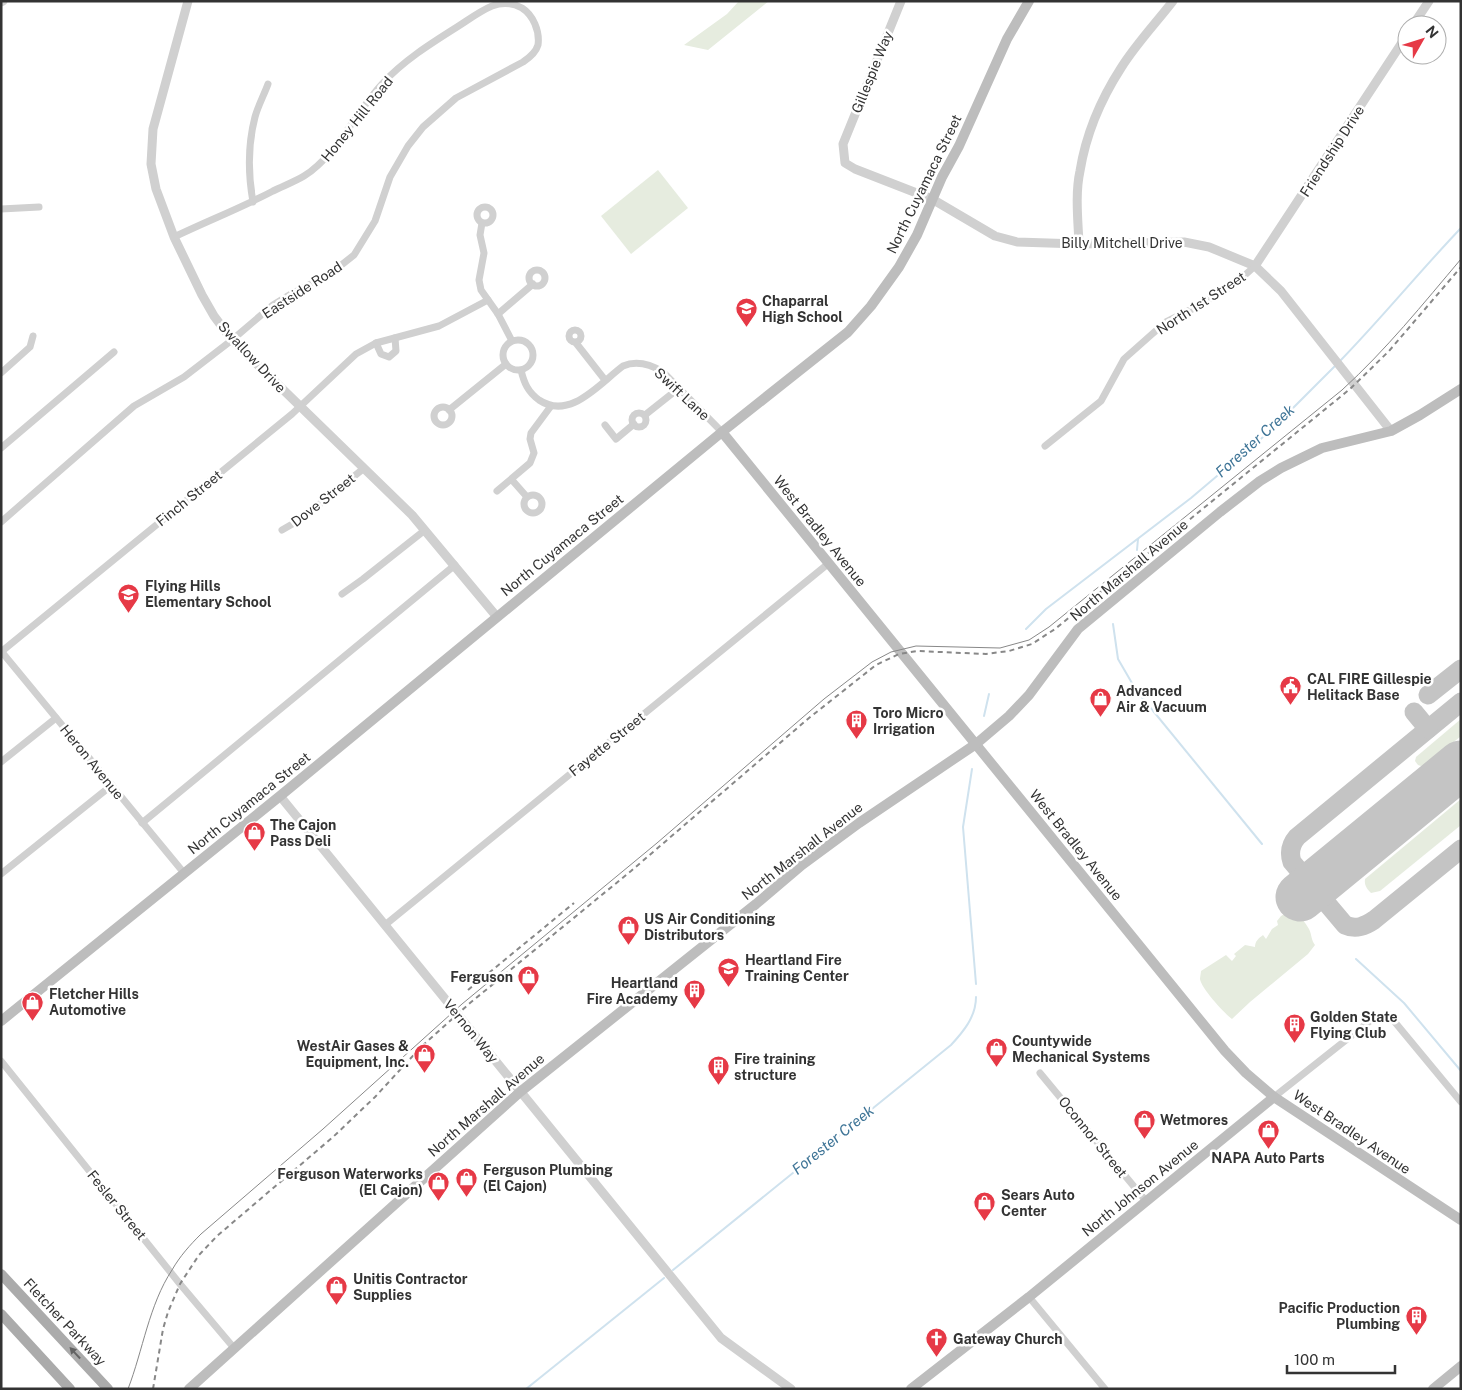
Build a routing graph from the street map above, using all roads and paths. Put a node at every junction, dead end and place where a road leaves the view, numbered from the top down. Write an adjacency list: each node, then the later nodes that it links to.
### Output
1 (188, 1): 16 (street, Swallow Drive)
2 (901, 1): 10 (street, Gillespie Way)
3 (1029, 1): 11 (main road, North Cuyamaca Street)
4 (1173, 1): 17 (street)
5 (1429, 1): 6 (street)
6 (1420, 15)
7 (1397, 50): 18 (street, Friendship Drive)
8 (515, 66): 12 (street, Honey Hill Road); 24 (street, Eastside Road)
9 (268, 84): 12 (street)
10 (843, 144): 11 (street, Billy Mitchell Drive)
11 (932, 200): 17 (street, Billy Mitchell Drive); 40 (main road, North Cuyamaca Street)
12 (253, 202): 16 (street, Honey Hill Road)
13 (39, 207): 14 (street)
14 (1, 209)
15 (482, 223): 20 (street)
16 (174, 237): 24 (street, Swallow Drive)
17 (1079, 244): 18 (street, Billy Mitchell Drive)
18 (1255, 266): 39 (street, Billy Mitchell Drive); 41 (street, North 1st Street)
19 (533, 284): 21 (street)
20 (488, 300): 21 (street); 23 (street, Finch Street)
21 (498, 314): 25 (street)
22 (33, 336): 31 (street)
23 (395, 338): 26 (street, Finch Street); 26 (street)
24 (232, 340): 36 (street, Swallow Drive); 47 (street, Eastside Road)
25 (512, 341): 29 (street); 30 (street)
26 (376, 343): 36 (street, Finch Street)
27 (576, 343): 32 (street)
28 (114, 352): 42 (street)
29 (506, 364): 30 (street); 37 (street)
30 (521, 370): 35 (street)
31 (1, 373)
32 (605, 380): 33 (street, Swift Lane); 35 (street, Swift Lane)
33 (679, 388): 38 (street); 40 (street, Swift Lane)
34 (1461, 389): 39 (main road, North Marshall Avenue)
35 (551, 406): 44 (street)
36 (300, 407): 43 (street, Swallow Drive); 54 (street, Finch Street)
37 (449, 410)
38 (605, 425)
39 (1391, 431): 56 (main road, North Marshall Avenue)
40 (722, 432): 50 (main road, West Bradley Avenue); 53 (main road, North Cuyamaca Street)
41 (1045, 446)
42 (1, 448)
43 (363, 468): 48 (street, Dove Street); 49 (street, Swallow Drive)
44 (512, 480): 45 (street); 46 (street)
45 (498, 492)
46 (527, 498)
47 (1, 522)
48 (282, 530)
49 (425, 530): 51 (street, Swallow Drive); 52 (street)
50 (829, 563): 56 (main road, West Bradley Avenue); 63 (street, Fayette Street)
51 (455, 565): 53 (street, Swallow Drive); 60 (street)
52 (342, 594)
53 (497, 617): 59 (main road, North Cuyamaca Street)
54 (2, 651): 55 (street, Heron Avenue)
55 (56, 718): 57 (street); 58 (street, Heron Avenue)
56 (976, 744): 67 (main road, North Marshall Avenue); 68 (main road, West Bradley Avenue)
57 (1, 762)
58 (112, 785): 60 (street, Heron Avenue); 61 (street)
59 (280, 796): 62 (main road, North Cuyamaca Street); 63 (street, Vernon Way)
60 (142, 823): 62 (street, Heron Avenue)
61 (1, 874)
62 (184, 874): 64 (main road, North Cuyamaca Street)
63 (384, 925): 67 (street, Vernon Way)
64 (1, 1021)
65 (1, 1061): 75 (street, Fesler Street)
66 (1040, 1073): 70 (street, Oconnor Street)
67 (520, 1092): 75 (main road, North Marshall Avenue); 80 (street, Vernon Way)
68 (1274, 1097): 69 (street, North Johnson Avenue); 70 (main road, North Johnson Avenue); 71 (main road, West Bradley Avenue)
69 (1461, 1102)
70 (1146, 1201): 73 (main road, North Johnson Avenue)
71 (1461, 1220)
72 (1, 1274): 78 (main road, Fletcher Parkway, one-way to 72)
73 (1029, 1298): 81 (main road, North Johnson Avenue); 82 (street)
74 (1, 1314): 77 (main road)
75 (234, 1348): 79 (main road, North Marshall Avenue)
76 (1461, 1366): 83 (main road)
77 (70, 1389)
78 (108, 1389)
79 (189, 1389)
80 (791, 1389)
81 (911, 1389)
82 (1105, 1389)
83 (1433, 1389)

